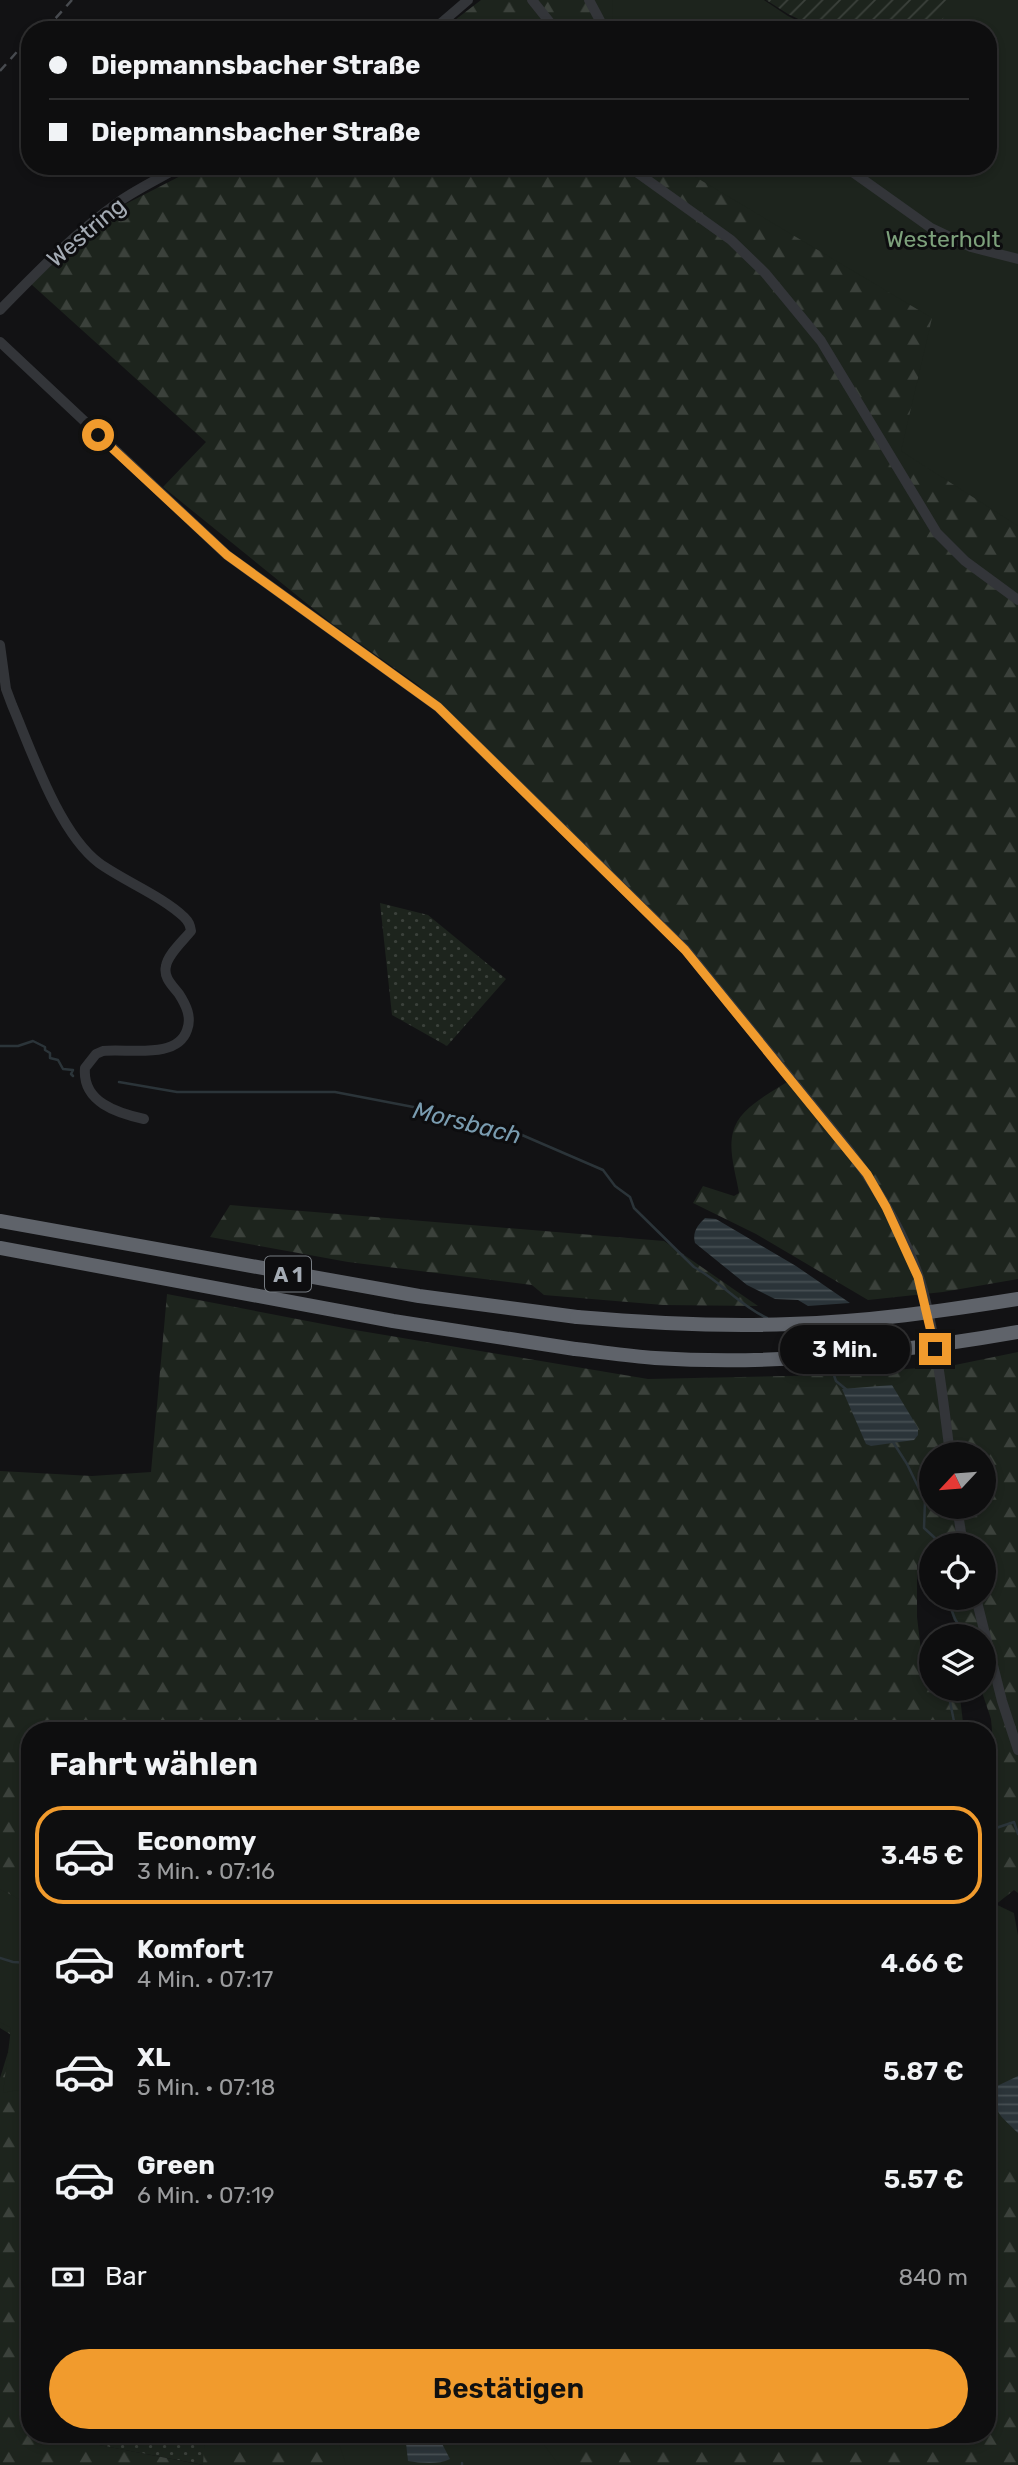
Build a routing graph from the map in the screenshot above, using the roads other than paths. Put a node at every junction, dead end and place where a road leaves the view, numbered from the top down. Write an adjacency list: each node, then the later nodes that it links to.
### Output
1 (468, 0): 4 (street)
2 (532, 0): 5 (street)
3 (589, 0): 6 (street)
4 (444, 21)
5 (549, 21)
6 (600, 21)
7 (164, 175): 11 (street, Westring)
8 (641, 175): 13 (street)
9 (857, 175): 10 (street)
10 (1018, 259)
11 (0, 310)
12 (0, 342): 20 (street)
13 (1018, 600)
14 (0, 645): 15 (street)
15 (144, 1119)
16 (0, 1221): 18 (highway, A 1, bridge)
17 (0, 1248): 19 (highway, A 1, bridge)
18 (1018, 1299)
19 (1018, 1332)
20 (948, 1442)
21 (979, 1610): 22 (street)
22 (1018, 1750)

